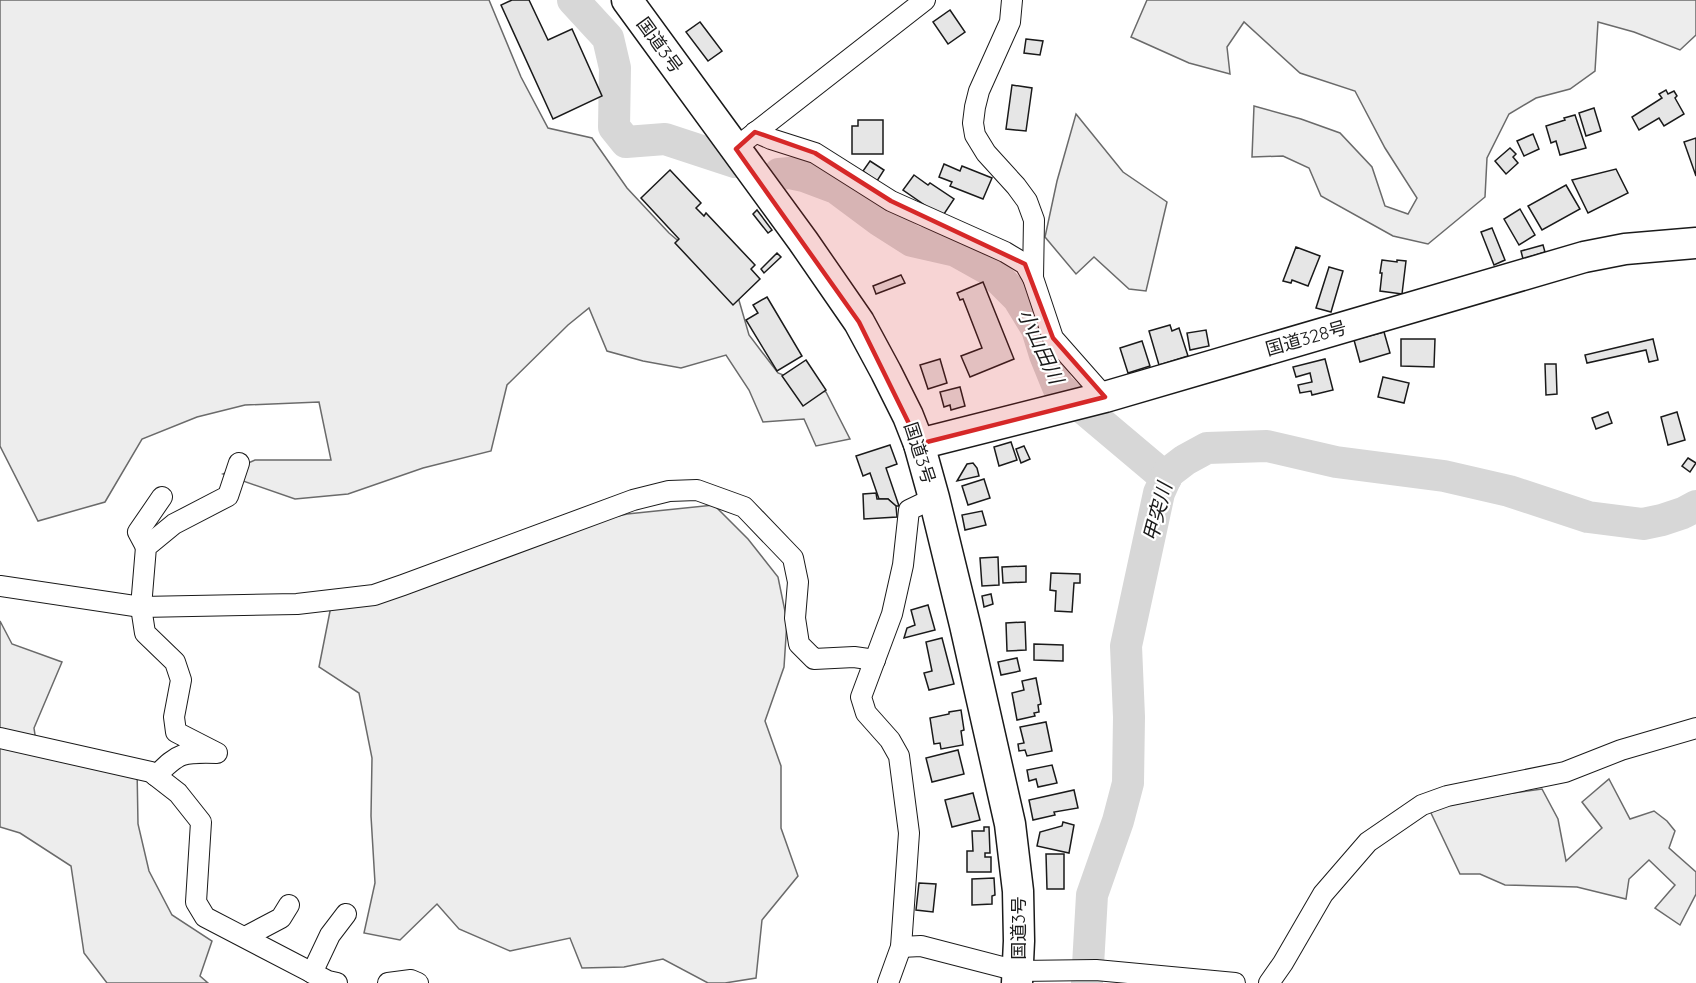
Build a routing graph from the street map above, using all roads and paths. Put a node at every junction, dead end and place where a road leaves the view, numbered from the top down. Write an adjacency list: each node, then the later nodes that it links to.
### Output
1 (627, 0): 4 (highway, 国道3号)
2 (924, 0): 4 (street)
3 (1012, 0): 6 (street)
4 (745, 141): 6 (street); 8 (highway, 国道3号)
5 (1696, 243): 7 (highway, 国道328号)
6 (1033, 278): 7 (street)
7 (1100, 398): 8 (highway, 国道328号)
8 (919, 444): 11 (highway, 国道3号)
9 (239, 463): 12 (street)
10 (162, 497): 12 (street)
11 (934, 498): 15 (street); 24 (highway, 国道3号)
12 (146, 547): 14 (street)
13 (0, 586): 14 (street)
14 (141, 607): 15 (street); 18 (street)
15 (875, 660): 22 (street)
16 (1696, 728): 30 (street)
17 (0, 738): 18 (street)
18 (156, 776): 21 (street)
19 (289, 905): 21 (street)
20 (346, 914): 23 (street)
21 (244, 937): 23 (street)
22 (901, 947): 24 (street); 28 (street)
23 (312, 973): 25 (street)
24 (1017, 977): 29 (street)
25 (337, 983)
26 (388, 983): 27 (street)
27 (418, 983)
28 (888, 983)
29 (1235, 983)
30 (1269, 983)

